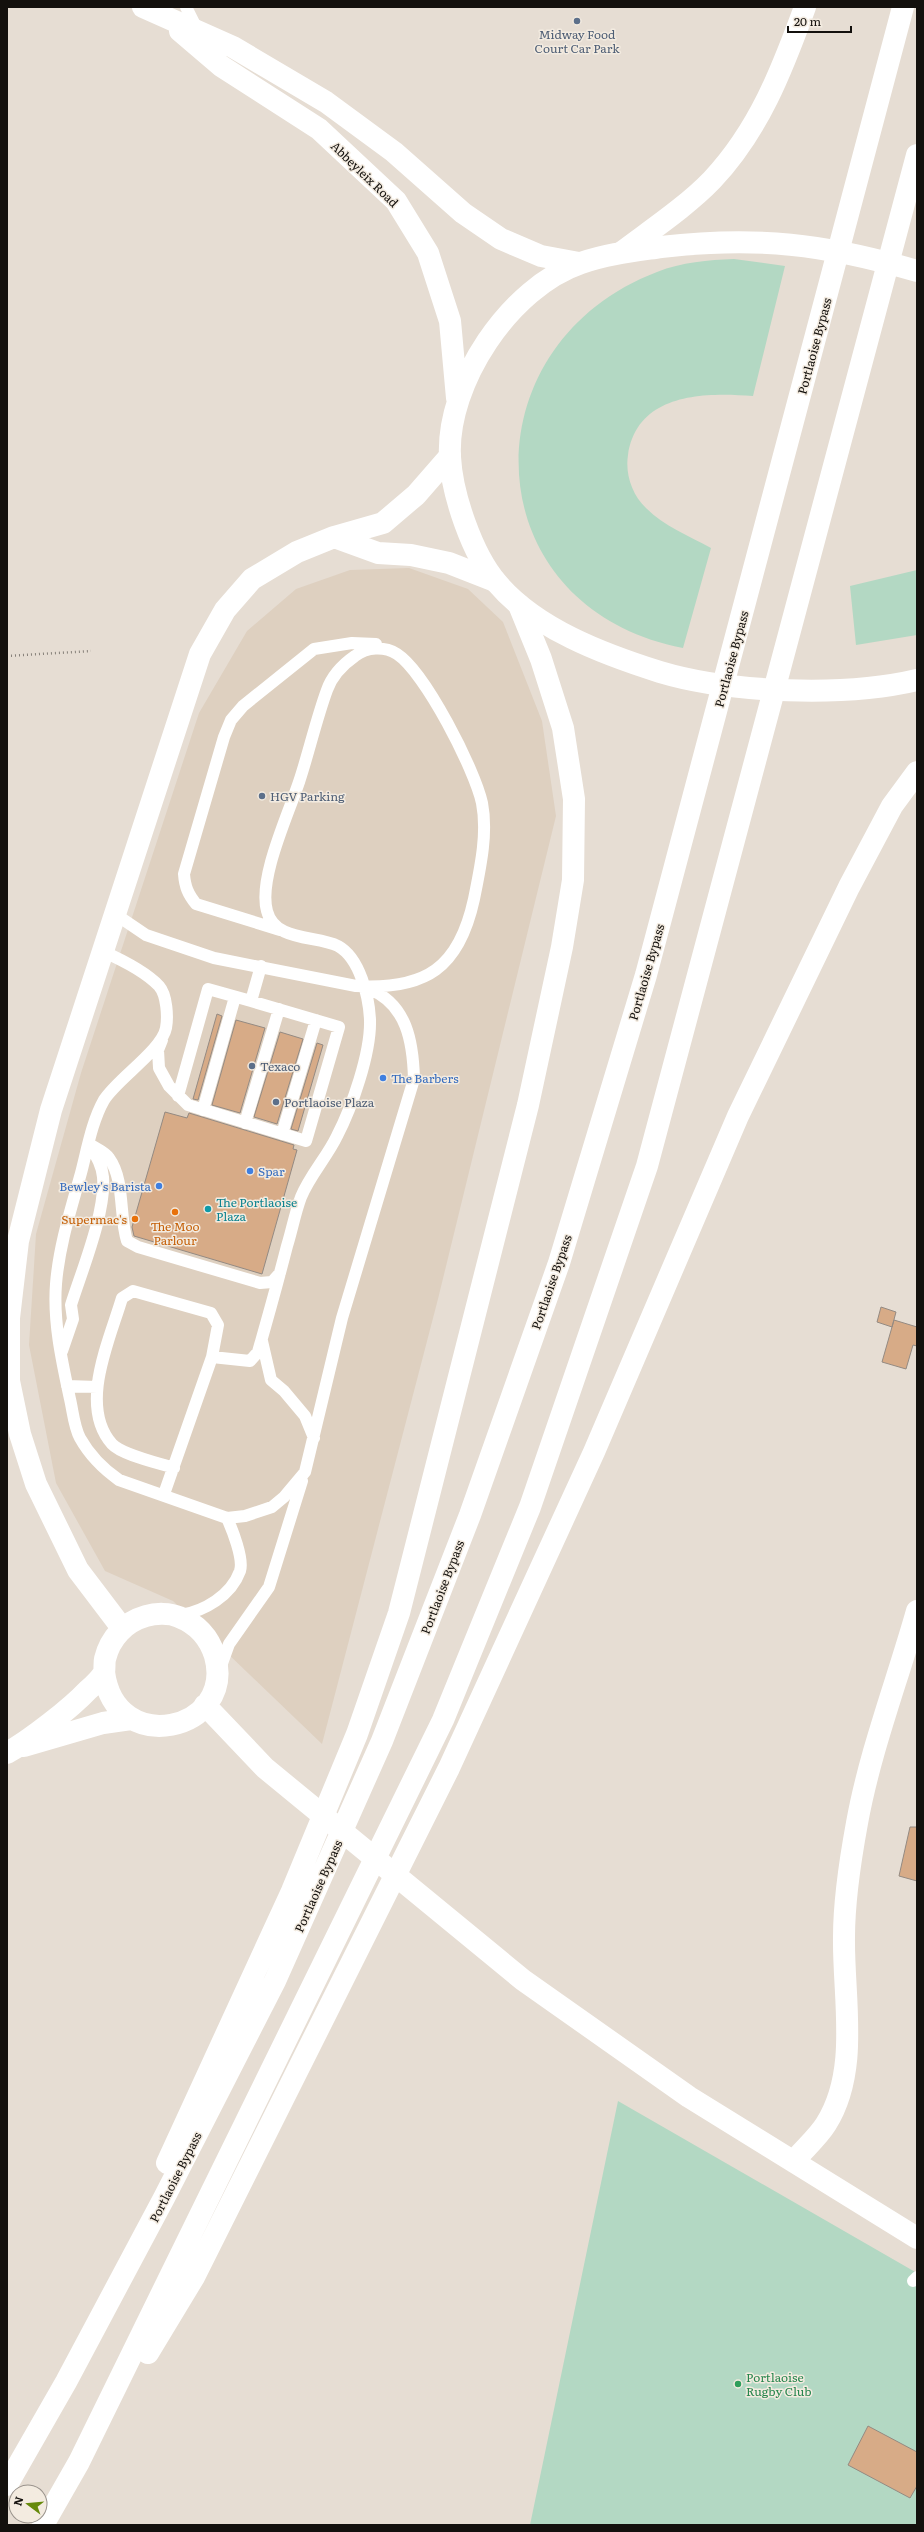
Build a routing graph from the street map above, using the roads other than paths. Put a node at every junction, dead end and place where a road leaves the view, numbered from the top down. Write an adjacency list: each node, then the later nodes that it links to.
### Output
1 (143, 7): 5 (main road, Abbeyleix Road)
2 (186, 7): 6 (lane)
3 (805, 7): 8 (main road)
4 (903, 7): 55 (main road, Portlaoise Bypass)
5 (165, 18): 6 (main road, Abbeyleix Road); 11 (main road, Abbeyleix Road)
6 (199, 33): 9 (main road, Abbeyleix Road)
7 (917, 155): 56 (main road)
8 (622, 252): 9 (main road); 10 (main road)
9 (578, 263): 11 (main road)
10 (917, 271)
11 (458, 402): 12 (main road)
12 (450, 456): 13 (main road); 14 (main road)
13 (334, 537): 14 (main road); 19 (main road)
14 (495, 581): 15 (main road)
15 (519, 605): 17 (main road); 55 (main road)
16 (394, 652): 20 (lane); 20 (lane); 23 (lane)
17 (917, 680)
18 (917, 772): 56 (main road)
19 (115, 914): 21 (main road); 22 (lane)
20 (284, 931): 23 (lane)
21 (102, 951): 28 (lane); 47 (main road)
22 (260, 966): 23 (lane); 25 (lane)
23 (364, 986): 34 (lane); 40 (lane)
24 (235, 996): 25 (lane); 29 (lane); 30 (lane)
25 (251, 1001): 26 (lane)
26 (279, 1010): 27 (lane); 31 (lane)
27 (316, 1020): 32 (lane); 32 (lane)
28 (166, 1029): 29 (lane); 33 (lane)
29 (178, 1096): 30 (lane)
30 (203, 1110): 31 (lane)
31 (245, 1123): 32 (lane)
32 (282, 1134)
33 (89, 1144): 34 (lane); 36 (lane); 36 (lane)
34 (280, 1272): 35 (lane)
35 (262, 1340): 37 (lane); 40 (lane)
36 (61, 1354): 38 (lane)
37 (212, 1357): 39 (lane); 41 (lane)
38 (67, 1386): 39 (lane); 43 (lane)
39 (97, 1387): 41 (lane)
40 (314, 1438): 42 (lane)
41 (174, 1468): 43 (lane)
42 (304, 1472): 44 (lane); 49 (lane)
43 (164, 1494): 44 (lane)
44 (227, 1518): 46 (lane)
45 (917, 1611): 53 (main road)
46 (176, 1616): 47 (main road); 49 (main road)
47 (122, 1628): 48 (main road)
48 (104, 1672): 51 (main road); 52 (main road)
49 (216, 1684): 50 (main road)
50 (205, 1705): 51 (main road); 53 (main road)
51 (131, 1719): 52 (main road)
52 (12, 1750)
53 (794, 2161): 54 (main road)
54 (917, 2238)
55 (66, 2382): 57 (main road, Portlaoise Bypass)
56 (79, 2462): 58 (main road)
57 (7, 2485)
58 (43, 2525)

